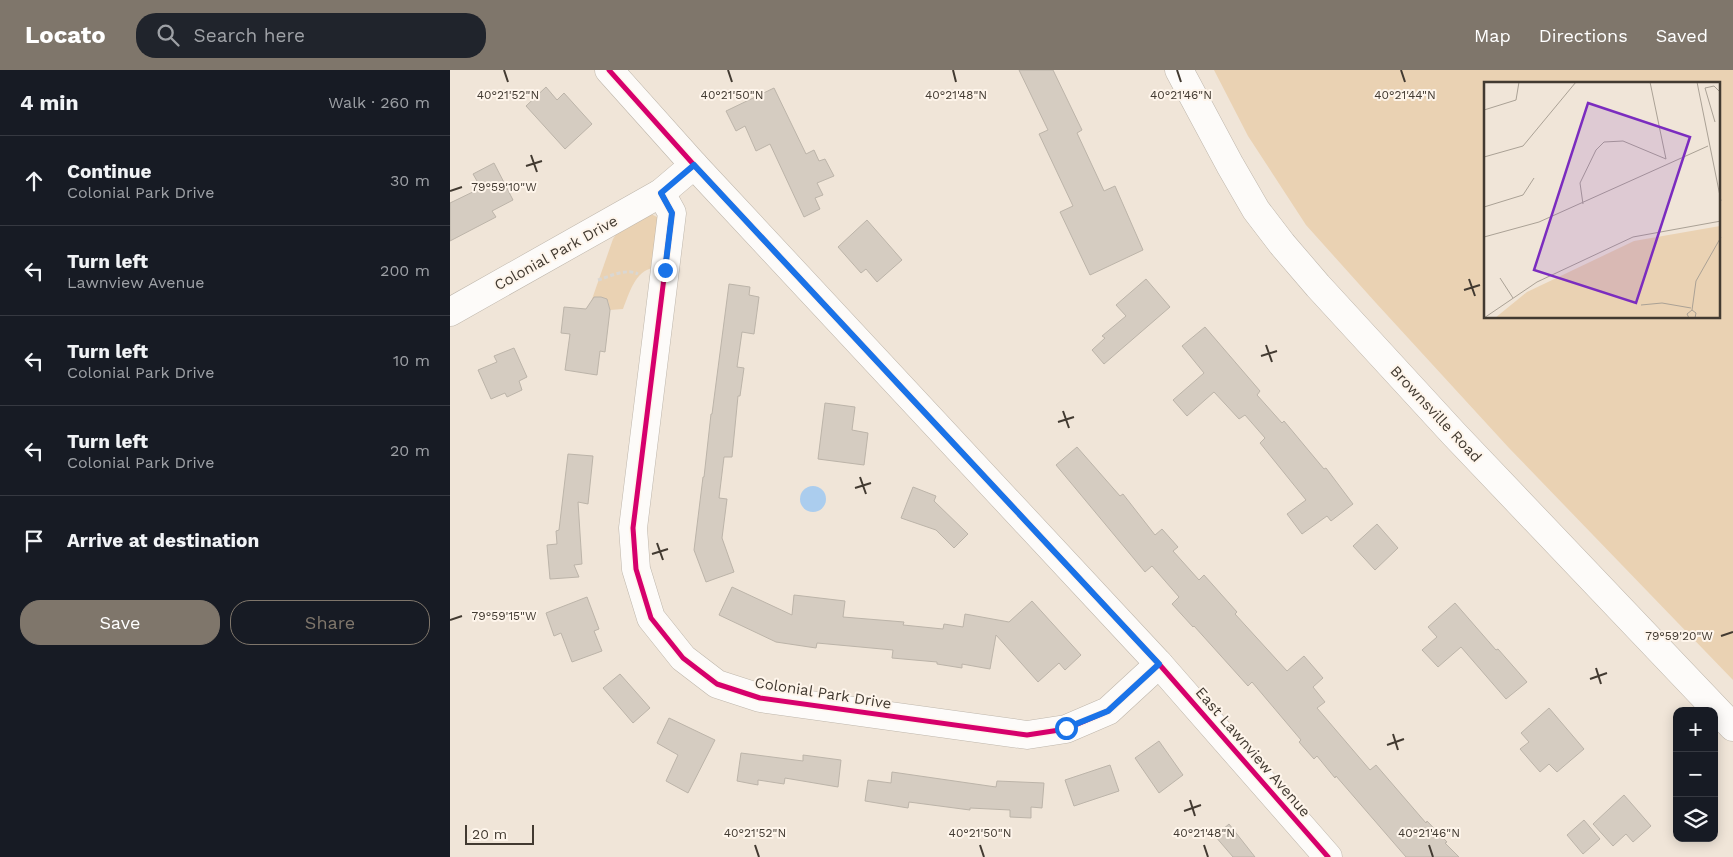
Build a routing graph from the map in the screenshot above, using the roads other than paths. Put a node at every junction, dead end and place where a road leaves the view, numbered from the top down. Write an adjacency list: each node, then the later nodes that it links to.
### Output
1 (609, 70): 3 (street, East Lawnview Avenue)
2 (1179, 70): 7 (street, Brownsville Road)
3 (694, 165): 4 (street, Colonial Park Drive); 6 (street, East Lawnview Avenue)
4 (661, 193): 5 (street, Colonial Park Drive); 6 (street, Colonial Park Drive)
5 (450, 312)
6 (1159, 664): 8 (street, East Lawnview Avenue)
7 (1733, 727)
8 (1328, 857)

